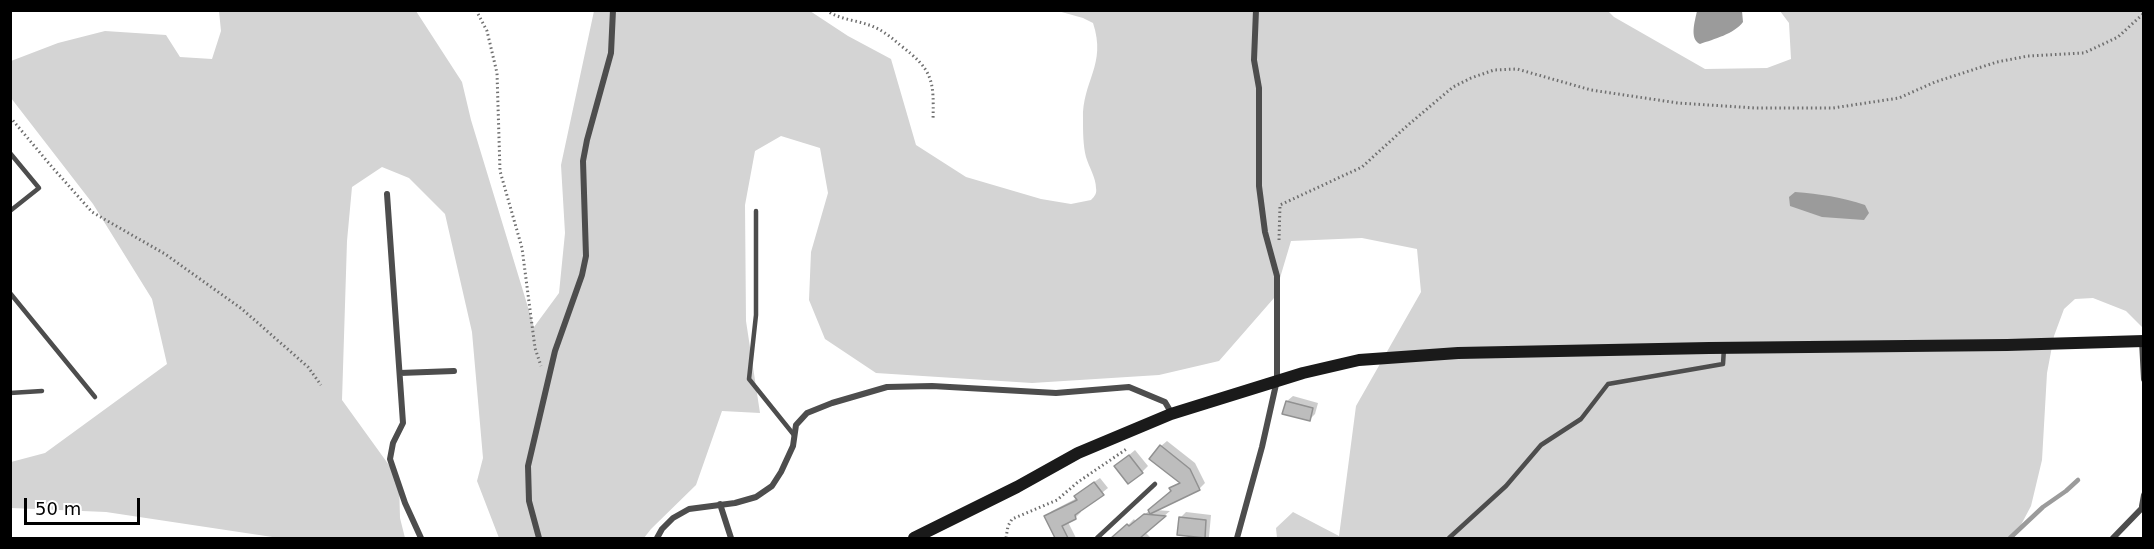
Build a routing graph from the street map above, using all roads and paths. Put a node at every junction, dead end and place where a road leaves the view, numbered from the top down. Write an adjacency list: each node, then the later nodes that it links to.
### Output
1 (476, 10): 21 (path)
2 (613, 10): 21 (street)
3 (826, 10): 7 (path)
4 (1256, 10): 19 (street)
5 (2144, 13): 12 (path)
6 (10, 117): 20 (path)
7 (933, 120)
8 (10, 153): 10 (lane)
9 (387, 194): 17 (street)
10 (10, 211)
11 (756, 211): 26 (lane)
12 (1279, 247)
13 (10, 293): 24 (lane)
14 (2143, 341): 15 (street); 18 (street)
15 (1724, 348): 19 (street); 40 (lane)
16 (454, 371): 17 (street)
17 (400, 373): 32 (street)
18 (2144, 379)
19 (1277, 380): 25 (street); 39 (street)
20 (321, 385)
21 (547, 385): 33 (street)
22 (42, 391): 23 (lane)
23 (10, 393)
24 (95, 397)
25 (1172, 414): 26 (street); 36 (street)
26 (794, 435): 30 (street)
27 (1133, 446): 37 (path)
28 (1155, 484): 38 (lane)
29 (2144, 495): 31 (street)
30 (720, 504): 34 (street); 35 (street)
31 (2143, 506): 41 (street)
32 (421, 538)
33 (539, 538)
34 (657, 538)
35 (731, 538)
36 (914, 538)
37 (1006, 538)
38 (1097, 538)
39 (1237, 538)
40 (1449, 538)
41 (2113, 538)

